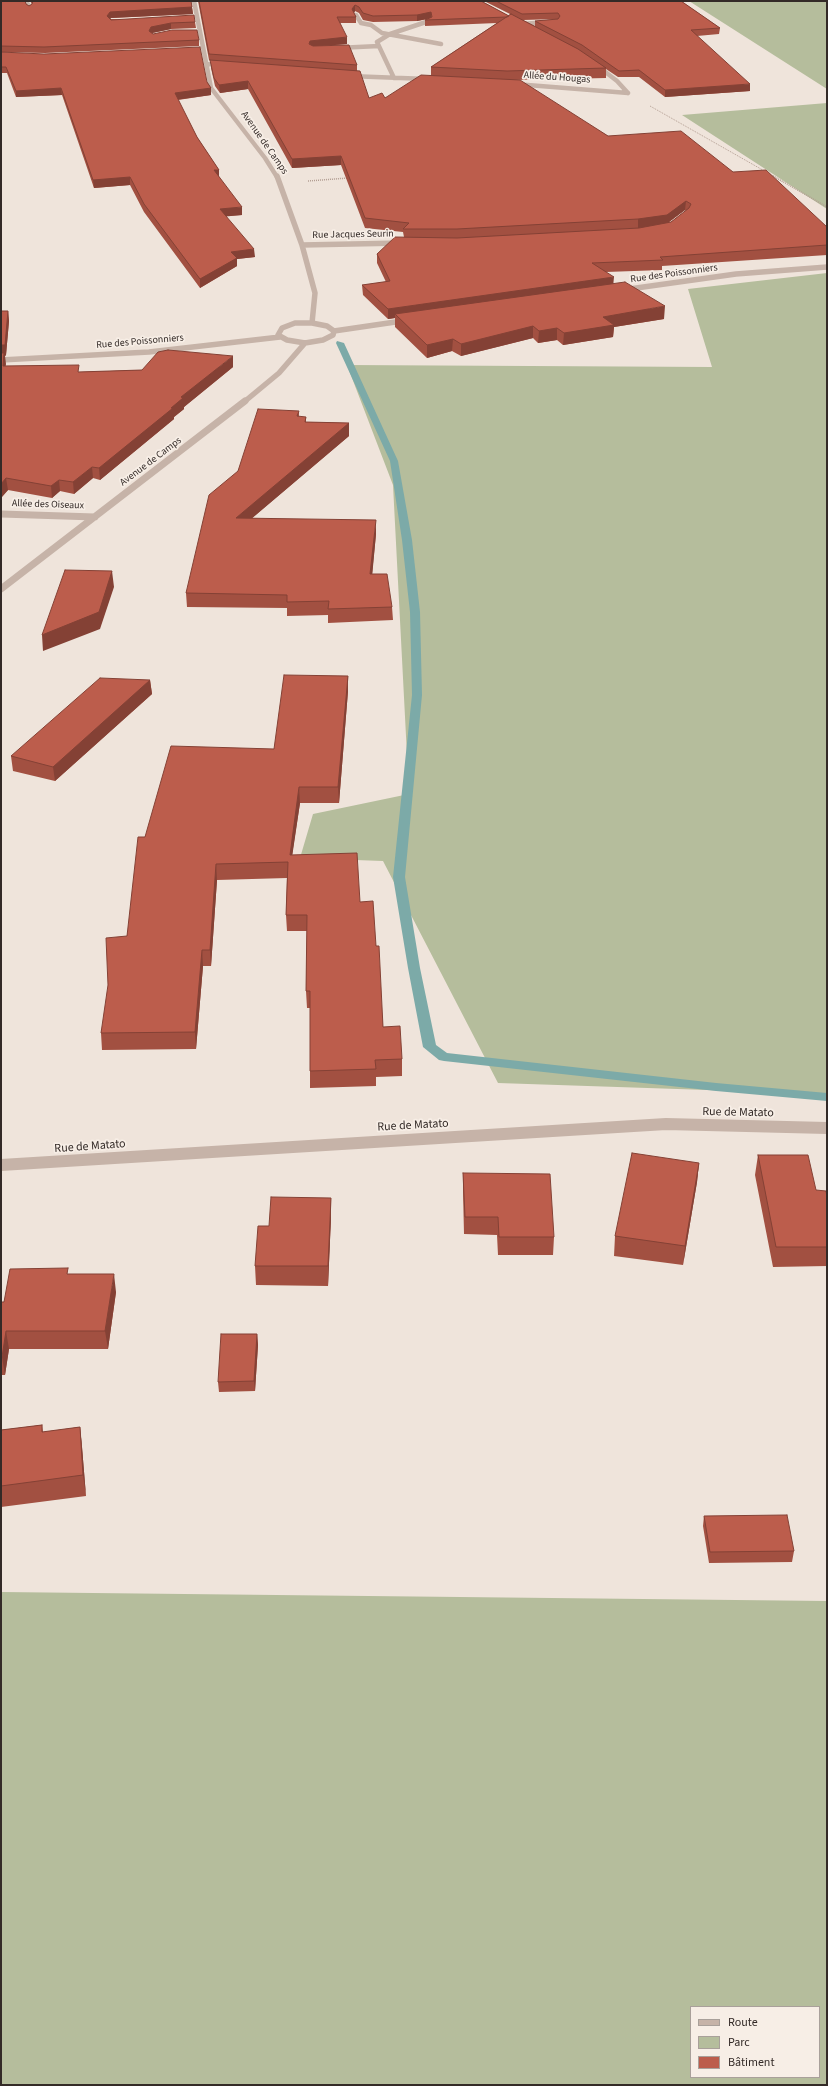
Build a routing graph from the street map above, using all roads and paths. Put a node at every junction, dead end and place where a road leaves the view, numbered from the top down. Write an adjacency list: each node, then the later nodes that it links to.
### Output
1 (26, 1): 3 (street)
2 (194, 1): 6 (street, Avenue de Camps)
3 (30, 8)
4 (356, 15): 12 (street)
5 (189, 17): 6 (street)
6 (197, 17): 17 (street, Avenue de Camps)
7 (515, 20): 10 (street)
8 (428, 21): 12 (street)
9 (556, 22): 10 (street)
10 (522, 24): 11 (street)
11 (535, 31)
12 (390, 34): 13 (street); 14 (street)
13 (440, 44)
14 (379, 46): 15 (street); 20 (street)
15 (328, 48)
16 (587, 59): 23 (street)
17 (207, 64): 18 (street); 25 (street, Avenue de Camps)
18 (230, 66)
19 (342, 75): 20 (street)
20 (394, 78): 21 (street)
21 (434, 80)
22 (507, 84): 23 (street, Allée du Hougas)
23 (628, 93): 26 (path)
24 (350, 178): 25 (path)
25 (280, 182): 28 (street, Avenue de Camps)
26 (827, 207)
27 (412, 243): 28 (street, Rue Jacques Seurin)
28 (302, 245): 32 (street, Avenue de Camps)
29 (827, 267): 30 (street, Rue des Poissonniers)
30 (612, 292)
31 (418, 319): 33 (street)
32 (312, 323): 33 (street); 34 (street)
33 (334, 331): 35 (street)
34 (280, 337): 35 (street); 36 (street, Rue des Poissonniers)
35 (305, 343): 38 (street, Avenue de Camps)
36 (1, 360)
37 (1, 514): 38 (street, Allée des Oiseaux)
38 (95, 517): 39 (street, Avenue de Camps)
39 (1, 589)
40 (827, 1128): 41 (street, Rue de Matato)
41 (1, 1165)

